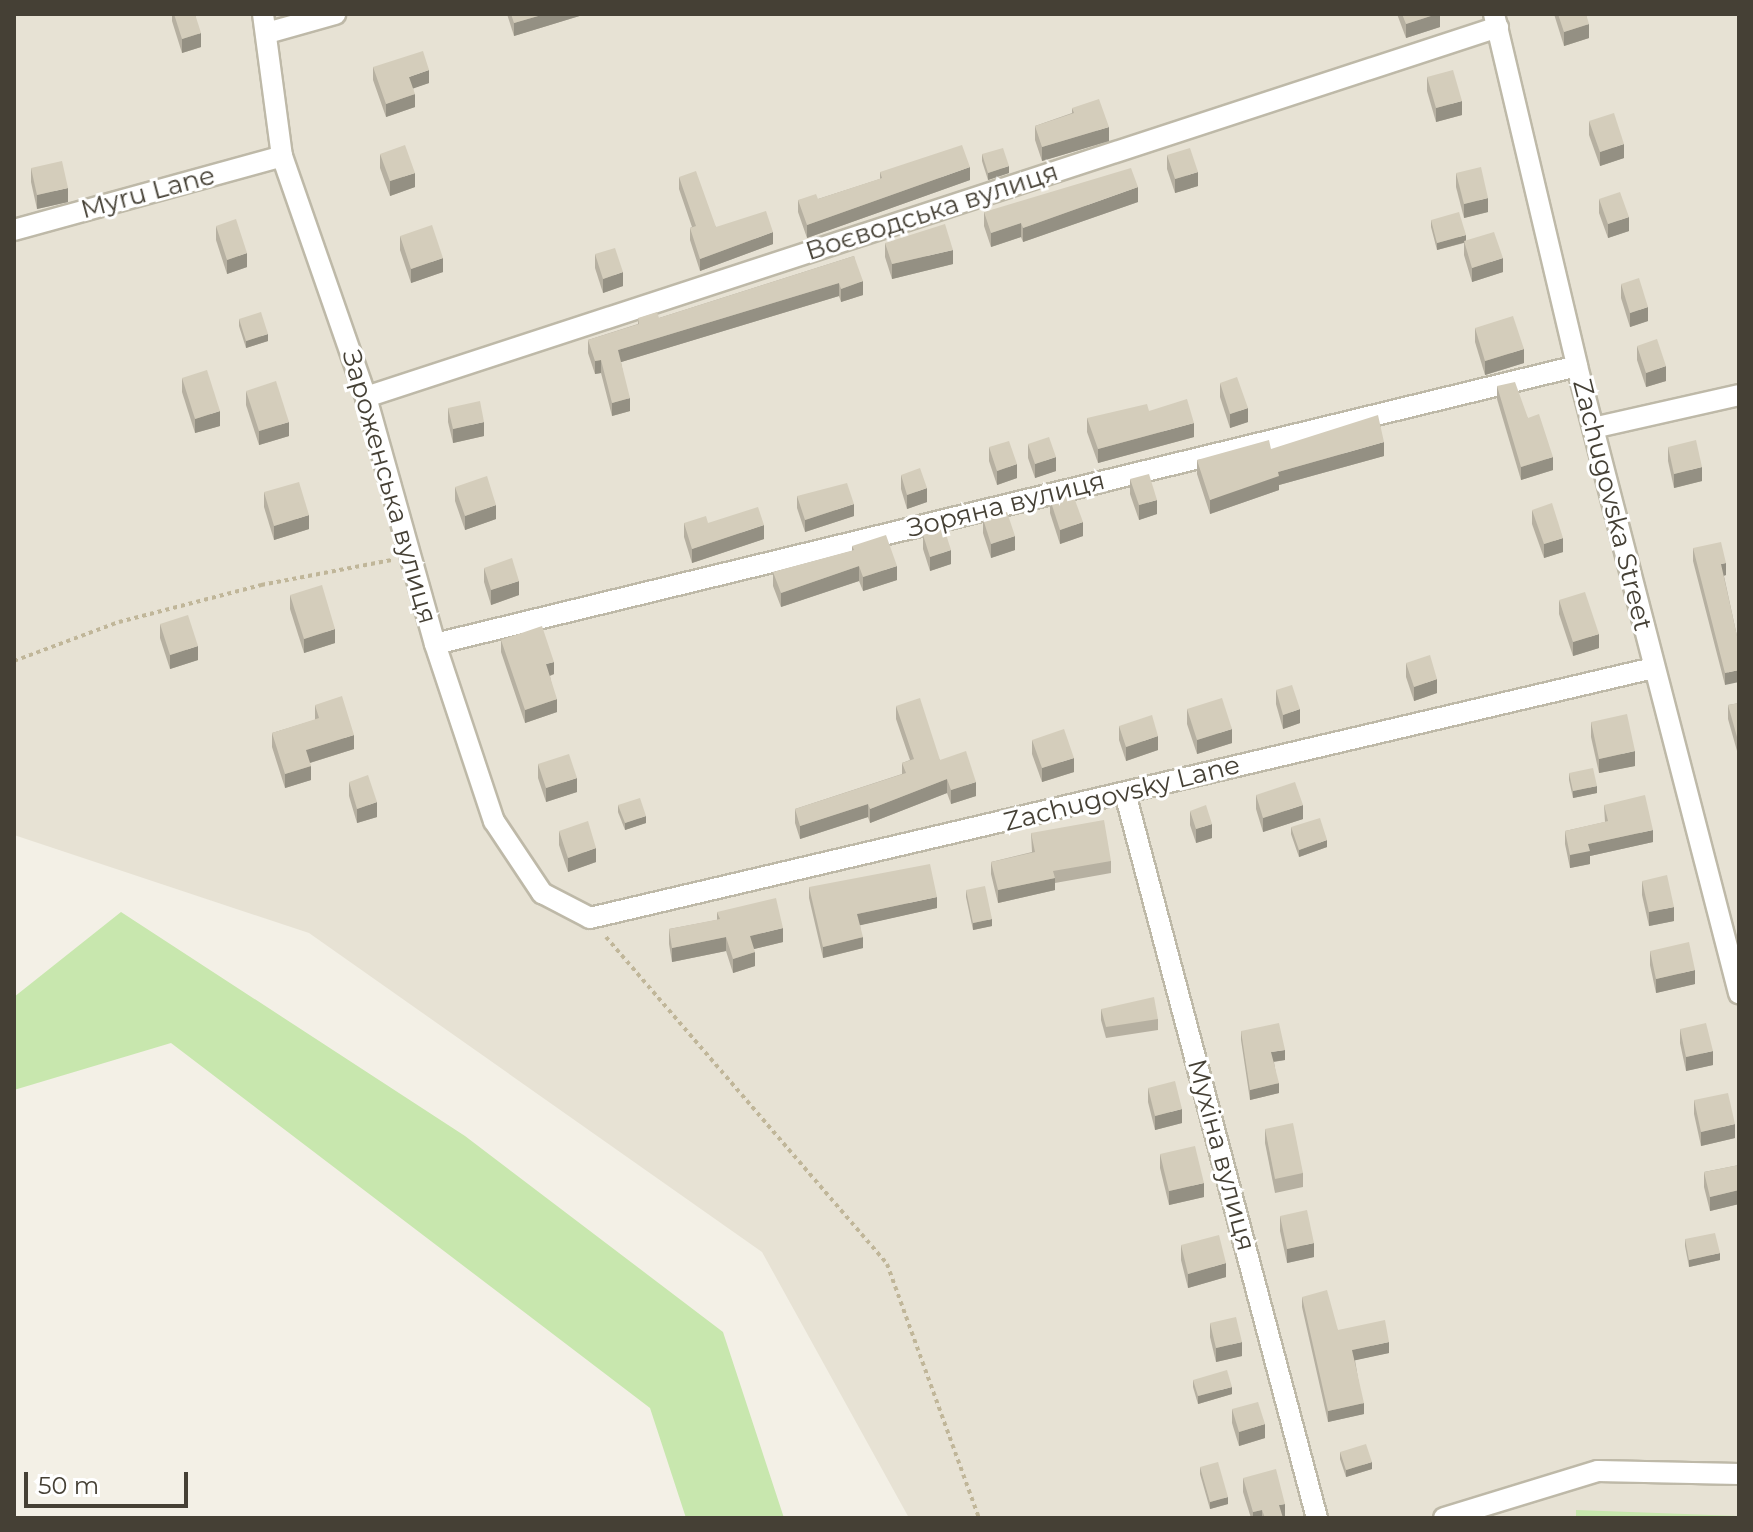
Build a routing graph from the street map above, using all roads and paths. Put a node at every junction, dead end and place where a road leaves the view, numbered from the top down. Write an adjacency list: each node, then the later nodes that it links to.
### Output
1 (335, 14): 3 (street)
2 (1496, 20): 6 (street, Zachugovska Street); 8 (street, Воєводська вулиця)
3 (265, 24): 4 (street, Зароженська вулиця)
4 (282, 156): 5 (street, Myru Lane); 8 (street, Зароженська вулиця)
5 (14, 230)
6 (1577, 366): 9 (street, Zachugovska Street); 11 (street, Зоряна вулиця)
7 (1739, 395): 9 (street)
8 (366, 397): 10 (street, Зароженська вулиця)
9 (1593, 428): 13 (street, Zachugovska Street)
10 (410, 556): 11 (street, Зароженська вулиця); 12 (path)
11 (435, 644): 15 (street, Зароженська вулиця)
12 (14, 661)
13 (1653, 668): 14 (street, Zachugovsky Lane); 16 (street, Zachugovska Street)
14 (1125, 793): 15 (street, Zachugovsky Lane); 19 (street, Мухіна вулиця)
15 (590, 918): 18 (path)
16 (1739, 993)
17 (1739, 1474): 20 (street)
18 (979, 1518)
19 (1317, 1518)
20 (1444, 1518)

